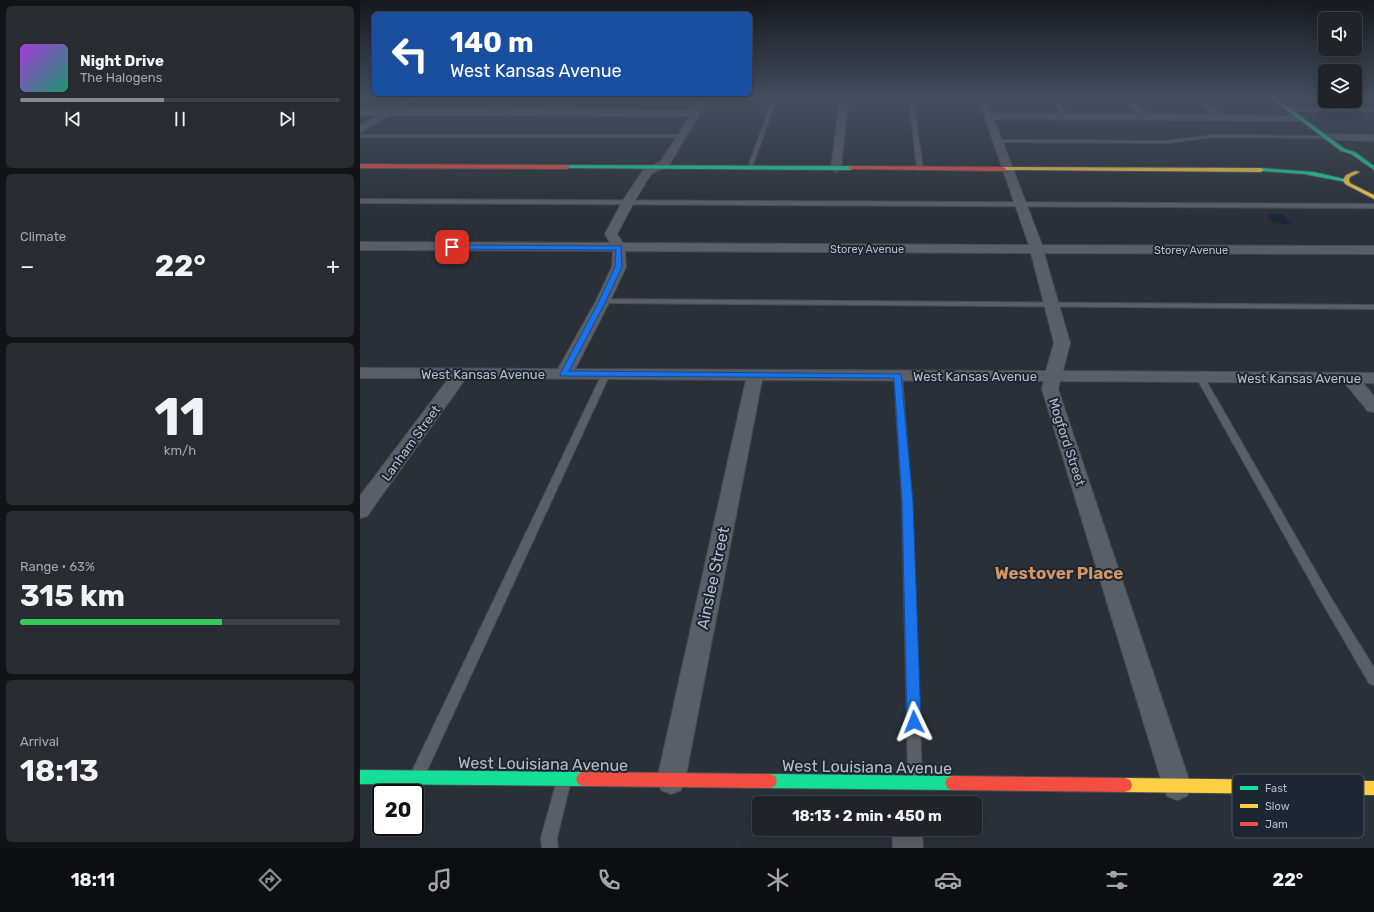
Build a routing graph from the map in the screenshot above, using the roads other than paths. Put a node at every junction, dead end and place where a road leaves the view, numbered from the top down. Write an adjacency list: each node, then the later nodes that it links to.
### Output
1 (1326, 137): 11 (street)
2 (682, 138): 13 (street)
3 (760, 138): 14 (lane)
4 (840, 138): 15 (street)
5 (916, 138): 16 (lane)
6 (997, 138): 10 (street, Mogford Street)
7 (1201, 138): 10 (lane)
8 (1354, 138): 9 (street)
9 (1374, 138)
10 (998, 141): 18 (street, Mogford Street)
11 (1343, 150): 17 (street); 19 (street)
12 (360, 166): 13 (street)
13 (656, 168): 14 (street); 22 (street)
14 (749, 168): 15 (street)
15 (836, 169): 16 (street)
16 (920, 169): 18 (street)
17 (1374, 169): 19 (street)
18 (1008, 170): 19 (street); 23 (street, Mogford Street)
19 (1352, 175): 20 (street)
20 (1374, 197)
21 (360, 200): 22 (lane)
22 (628, 202): 23 (lane); 26 (street)
23 (1020, 204): 24 (lane); 27 (street, Mogford Street)
24 (1374, 206)
25 (360, 246): 26 (street, Storey Avenue)
26 (619, 248): 27 (street, Storey Avenue); 29 (street)
27 (1037, 250): 28 (street, Storey Avenue); 30 (street, Mogford Street)
28 (1374, 250)
29 (603, 301): 30 (lane); 34 (street)
30 (1052, 304): 31 (lane); 38 (street, Mogford Street)
31 (1374, 307)
32 (360, 374): 33 (street, West Kansas Avenue)
33 (461, 374): 34 (street, West Kansas Avenue); 43 (street, Lanham Street)
34 (564, 374): 35 (street, West Kansas Avenue)
35 (606, 374): 36 (street, West Kansas Avenue); 46 (lane)
36 (755, 375): 37 (street, West Kansas Avenue); 48 (street, Ainslee Street)
37 (898, 376): 38 (street, West Kansas Avenue); 53 (lane)
38 (1053, 376): 39 (street, West Kansas Avenue); 49 (street, Mogford Street)
39 (1200, 377): 40 (street, West Kansas Avenue); 44 (lane)
40 (1350, 378): 41 (street, West Kansas Avenue); 42 (street)
41 (1374, 378)
42 (1374, 407)
43 (360, 512)
44 (1374, 679)
45 (360, 777): 46 (street, West Louisiana Avenue)
46 (416, 777): 47 (street, West Louisiana Avenue)
47 (564, 779): 48 (street, West Louisiana Avenue); 55 (lane)
48 (671, 780): 53 (street, West Louisiana Avenue)
49 (1177, 786): 50 (street, West Louisiana Avenue); 53 (street, West Louisiana Avenue)
50 (1232, 787)
51 (1364, 788): 52 (street, West Louisiana Avenue)
52 (1374, 788)
53 (909, 790)
54 (907, 836): 56 (street)
55 (550, 848)
56 (908, 848)

